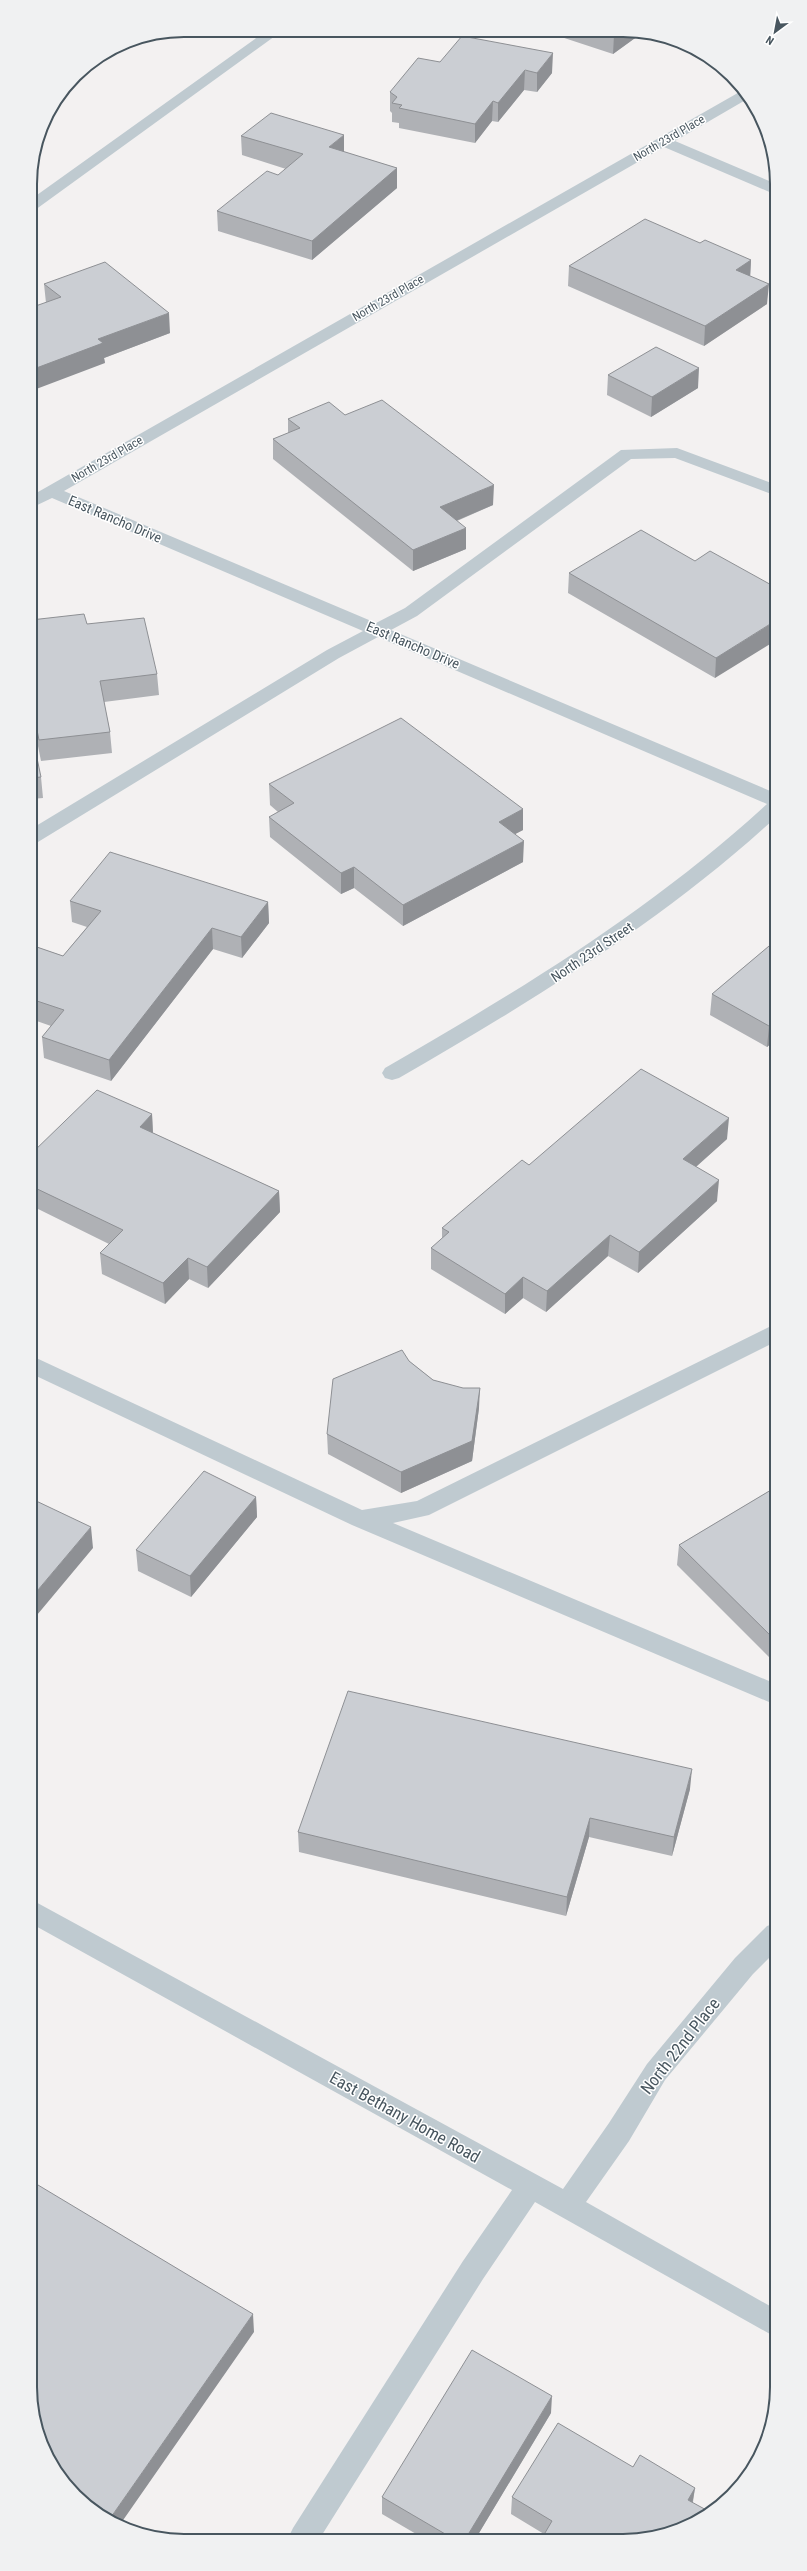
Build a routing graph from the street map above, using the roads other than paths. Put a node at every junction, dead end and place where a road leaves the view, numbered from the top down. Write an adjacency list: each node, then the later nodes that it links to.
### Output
1 (267, 37): 5 (street)
2 (742, 97): 3 (street, North 23rd Place)
3 (662, 142): 4 (street); 7 (street, North 23rd Place)
4 (770, 187)
5 (37, 202)
6 (770, 488): 9 (street)
7 (50, 492): 8 (street, North 23rd Place); 9 (street, East Rancho Drive)
8 (37, 500)
9 (377, 629): 10 (street, East Rancho Drive); 12 (street)
10 (770, 798)
11 (770, 812): 13 (street, North 23rd Street)
12 (37, 834)
13 (392, 1073)
14 (770, 1335): 16 (street)
15 (37, 1366): 16 (street)
16 (360, 1519): 17 (street)
17 (770, 1692)
18 (37, 1914): 20 (street, East Bethany Home Road)
19 (770, 1940): 21 (street, North 22nd Place)
20 (530, 2186): 21 (street, East Bethany Home Road); 23 (street)
21 (567, 2206): 22 (street, East Bethany Home Road)
22 (770, 2321)
23 (306, 2534)

